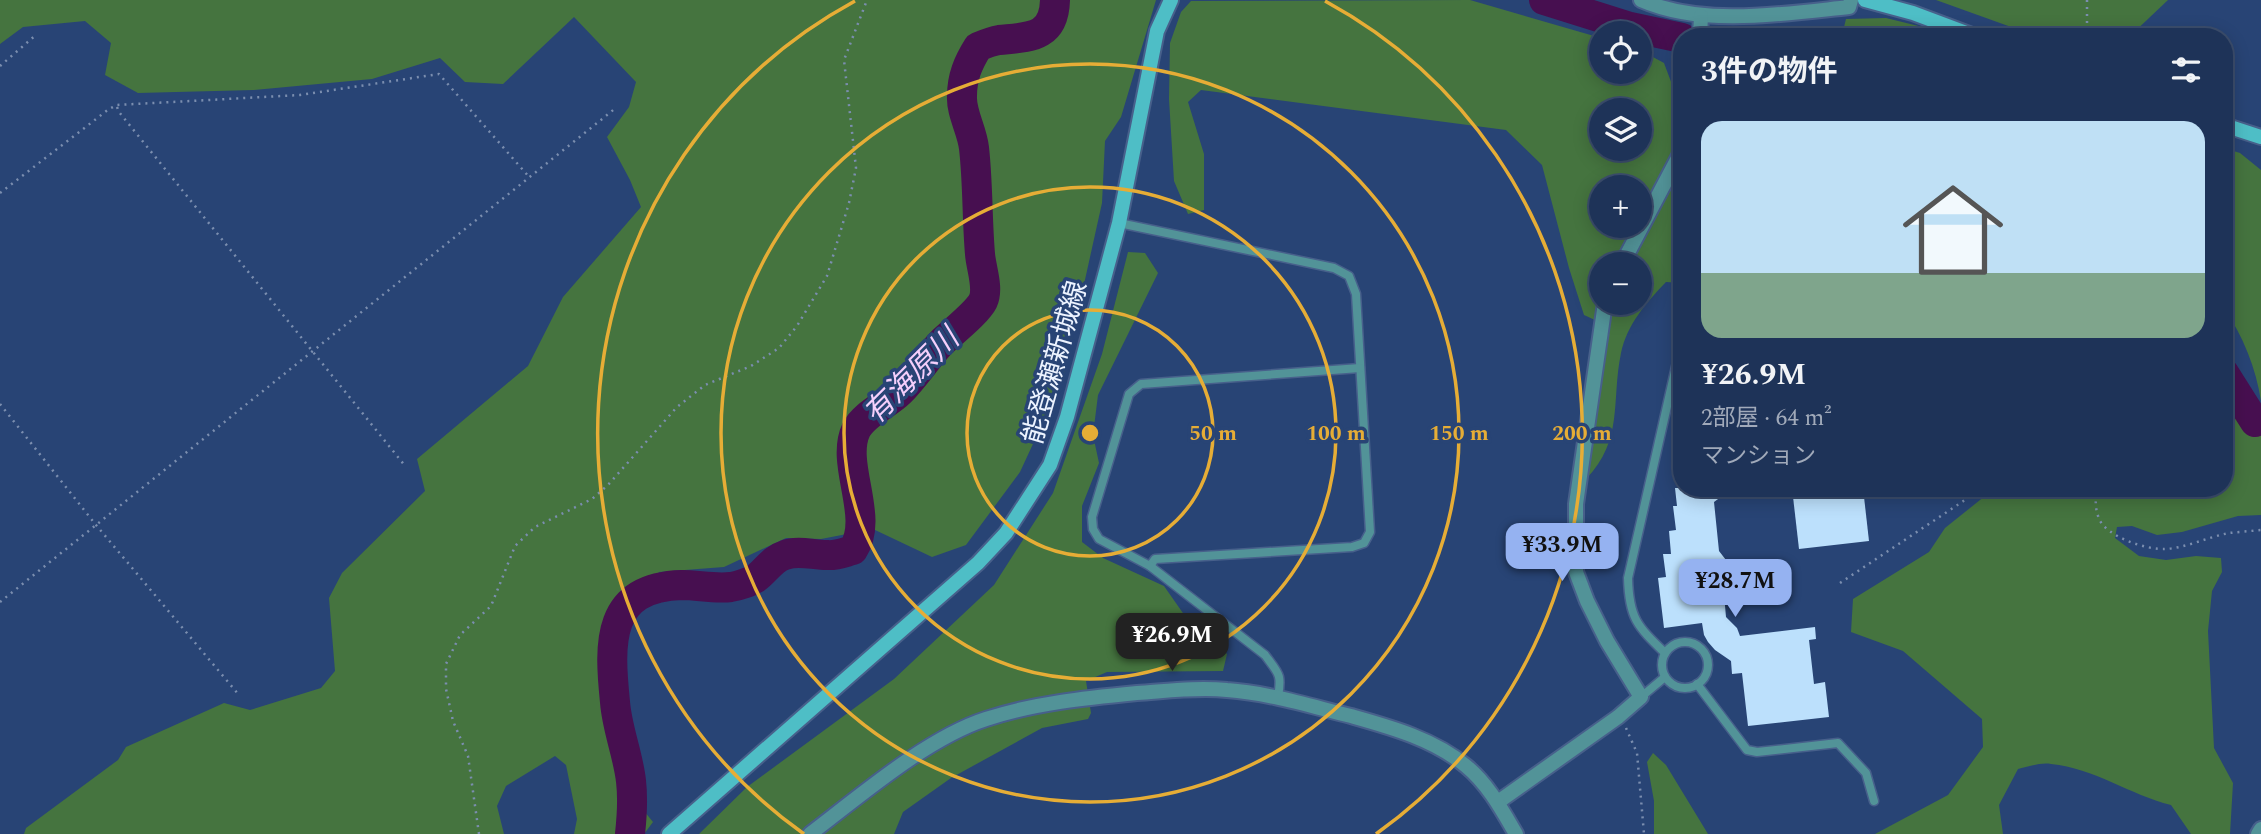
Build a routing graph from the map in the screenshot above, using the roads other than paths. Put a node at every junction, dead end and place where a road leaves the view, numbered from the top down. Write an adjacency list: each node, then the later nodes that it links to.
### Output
1 (1171, 0): 10 (main road, 能登瀬新城線)
2 (1641, 0): 5 (street)
3 (1852, 0): 5 (street)
4 (1866, 0): 6 (main road)
5 (1700, 26)
6 (1953, 28)
7 (2233, 128): 8 (main road)
8 (2261, 137)
9 (1673, 167): 11 (street)
10 (1119, 223): 13 (lane); 25 (main road, 能登瀬新城線)
11 (1628, 252)
12 (1603, 315): 20 (street)
13 (1360, 369): 15 (lane); 15 (lane)
14 (1673, 380): 16 (lane)
15 (1150, 566): 19 (lane)
16 (1665, 653): 17 (lane); 18 (lane)
17 (1665, 677): 18 (lane); 20 (lane)
18 (1697, 684): 21 (lane)
19 (1278, 697): 22 (street); 26 (street)
20 (1641, 697): 22 (street)
21 (1874, 801)
22 (1498, 802): 24 (street)
23 (2261, 829): 27 (street)
24 (1512, 833)
25 (669, 834)
26 (810, 834)
27 (2258, 834)

